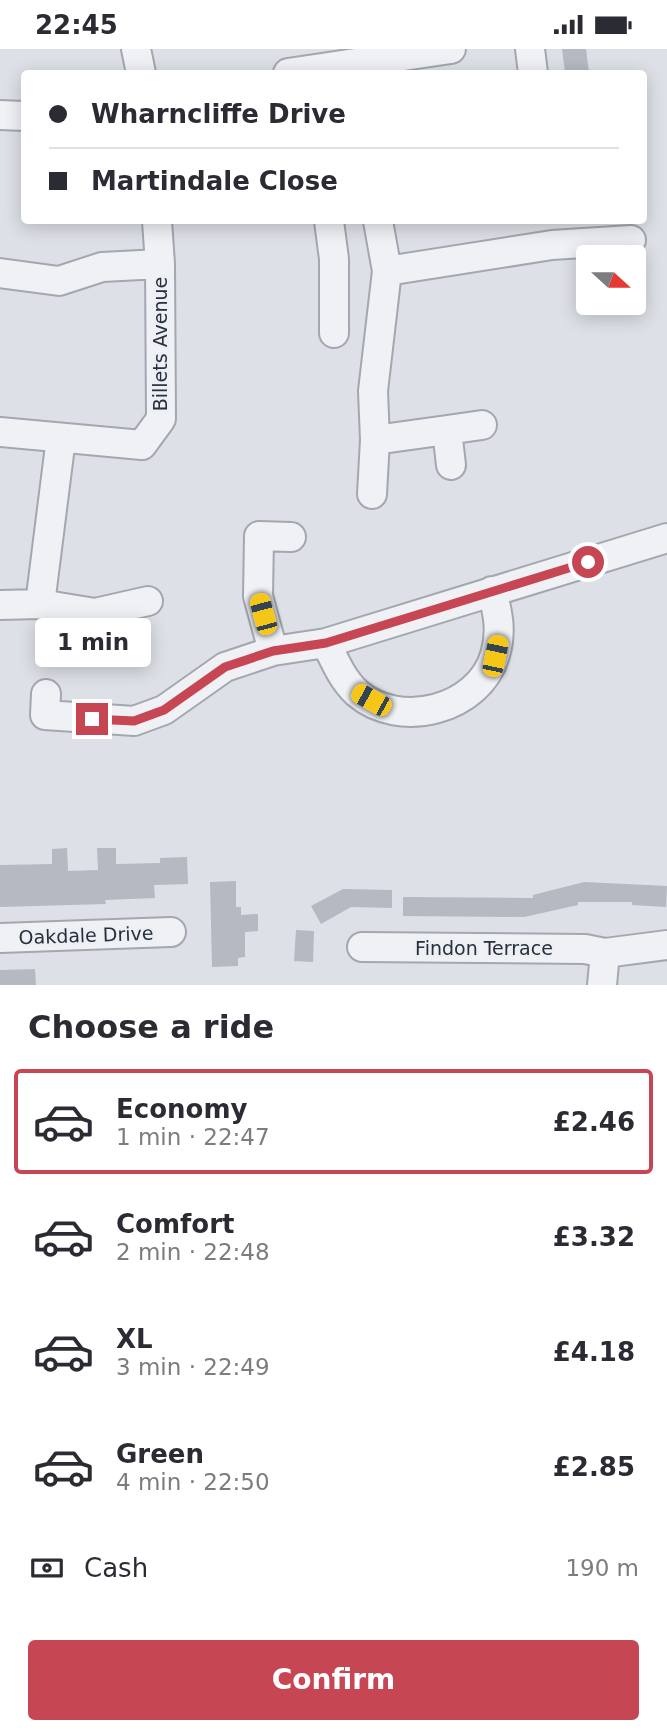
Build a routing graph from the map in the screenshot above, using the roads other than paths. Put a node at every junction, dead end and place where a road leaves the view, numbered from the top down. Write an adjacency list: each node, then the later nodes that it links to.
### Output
1 (136, 49): 5 (street)
2 (451, 49): 4 (street)
3 (530, 49): 6 (street)
4 (303, 66)
5 (140, 70)
6 (533, 70)
7 (0, 115): 8 (street)
8 (21, 116)
9 (157, 224): 14 (street, Billets Avenue)
10 (329, 224): 17 (street)
11 (379, 224): 15 (street)
12 (551, 233): 13 (street); 15 (street)
13 (631, 240)
14 (160, 264): 16 (street); 21 (street, Billets Avenue)
15 (387, 271): 22 (street)
16 (0, 274)
17 (334, 333)
18 (482, 425): 19 (street)
19 (447, 430): 22 (street); 23 (street)
20 (0, 432): 21 (street, Billets Avenue)
21 (61, 438): 29 (street)
22 (376, 440): 24 (street)
23 (451, 465)
24 (372, 494)
25 (291, 537): 32 (street)
26 (667, 538): 27 (street)
27 (492, 591): 31 (street); 31 (street)
28 (148, 601): 29 (street)
29 (40, 604): 30 (street)
30 (0, 605)
31 (326, 643): 32 (street)
32 (273, 651): 33 (street)
33 (46, 694)
34 (172, 932): 35 (street, Oakdale Drive)
35 (0, 938)
36 (667, 945): 38 (street, Findon Terrace)
37 (362, 947): 38 (street, Findon Terrace)
38 (606, 953): 39 (street)
39 (602, 985)

